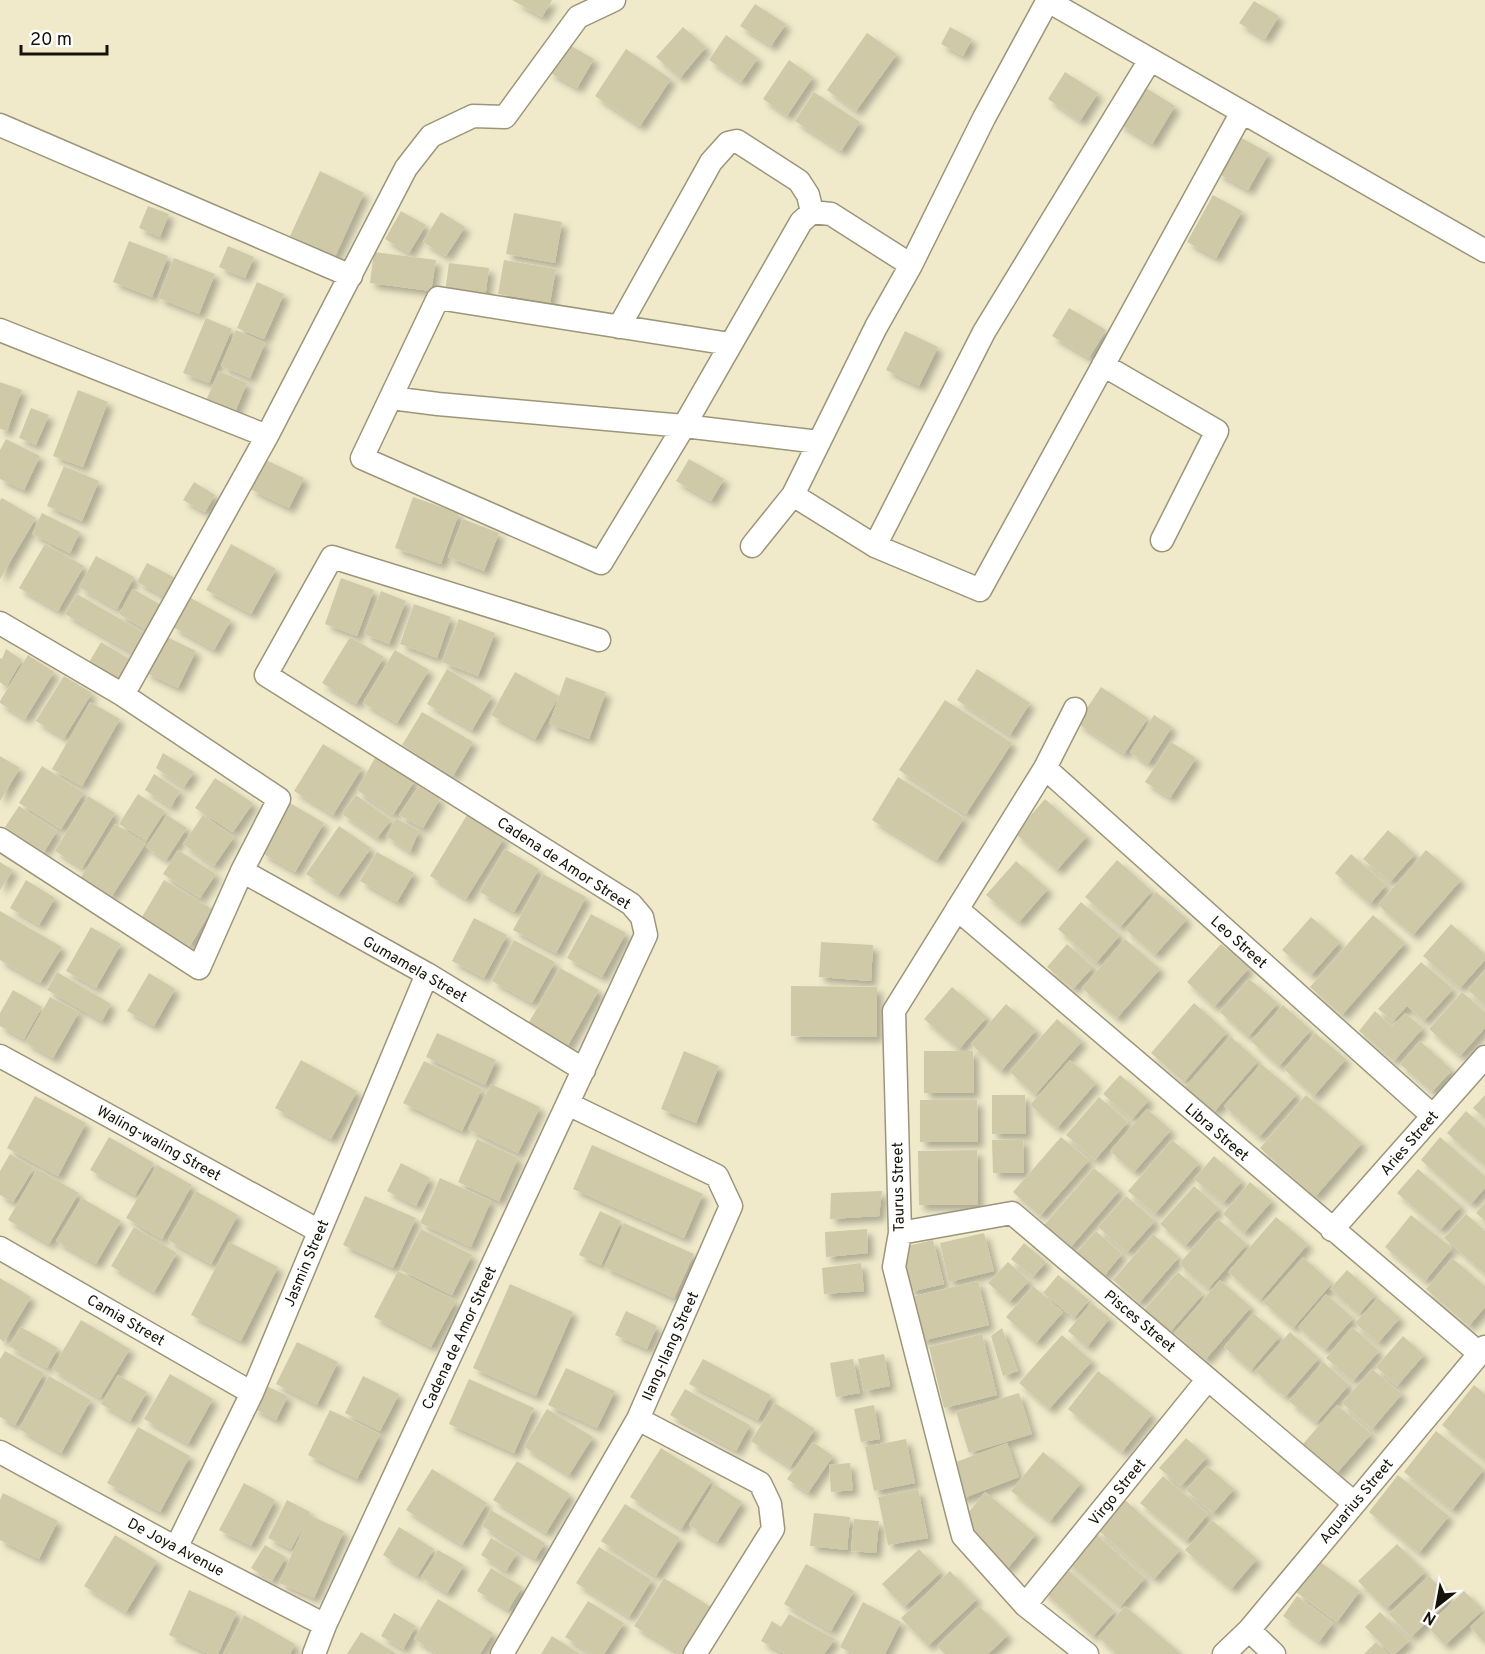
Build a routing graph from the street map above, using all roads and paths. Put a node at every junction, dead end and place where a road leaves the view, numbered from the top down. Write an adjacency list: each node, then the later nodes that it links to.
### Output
1 (614, 0): 9 (street)
2 (1048, 1): 3 (street); 8 (street)
3 (1150, 60): 4 (street); 21 (street)
4 (1242, 112): 7 (street); 13 (street)
5 (0, 125): 9 (street)
6 (812, 212): 8 (street); 10 (street); 12 (street)
7 (1485, 251)
8 (912, 265): 17 (street)
9 (351, 276): 16 (street)
10 (619, 327): 12 (street); 14 (street)
11 (0, 330): 16 (street)
12 (730, 344): 15 (street)
13 (1103, 365): 19 (street); 21 (street)
14 (391, 398): 15 (street); 15 (street)
15 (684, 426): 17 (street)
16 (267, 436): 24 (street)
17 (819, 442): 18 (street)
18 (793, 495): 20 (street); 21 (street)
19 (1162, 540)
20 (752, 546)
21 (875, 546)
22 (0, 623): 24 (street)
23 (598, 640): 33 (street, Cadena de Amor Street)
24 (123, 695): 28 (street)
25 (1075, 709): 26 (street, Taurus Street)
26 (1045, 768): 29 (street, Taurus Street); 35 (street, Leo Street)
27 (0, 839): 28 (street)
28 (242, 872): 30 (street, Gumamela Street)
29 (957, 909): 36 (street, Libra Street); 38 (street, Taurus Street)
30 (427, 974): 33 (street, Gumamela Street); 37 (street, Jasmin Street)
31 (0, 1056): 37 (street, Waling-waling Street)
32 (1485, 1057): 35 (street, Aries Street)
33 (584, 1070): 34 (street, Cadena de Amor Street)
34 (568, 1104): 43 (street, Ilang-Ilang Street); 48 (street, Cadena de Amor Street)
35 (1433, 1116): 36 (street, Aries Street)
36 (1332, 1230): 40 (street, Libra Street)
37 (319, 1231): 42 (street, Jasmin Street)
38 (900, 1233): 41 (street, Pisces Street); 47 (street, Taurus Street)
39 (0, 1248): 42 (street, Camia Street)
40 (1482, 1350): 45 (street, Aquarius Street)
41 (1208, 1379): 45 (street, Pisces Street); 47 (street, Virgo Street)
42 (252, 1393): 46 (street, Jasmin Street)
43 (638, 1419): 51 (street, Ilang-Ilang Street); 52 (street)
44 (0, 1452): 46 (street, De Joya Avenue)
45 (1354, 1503): 49 (street, Aquarius Street)
46 (176, 1548): 48 (street, De Joya Avenue)
47 (1025, 1605): 53 (street, Taurus Street)
48 (325, 1624): 50 (street)
49 (1249, 1630): 54 (street, Aquarius Street); 55 (street)
50 (315, 1654)
51 (502, 1654)
52 (695, 1654)
53 (1087, 1654)
54 (1224, 1654)
55 (1274, 1654)

